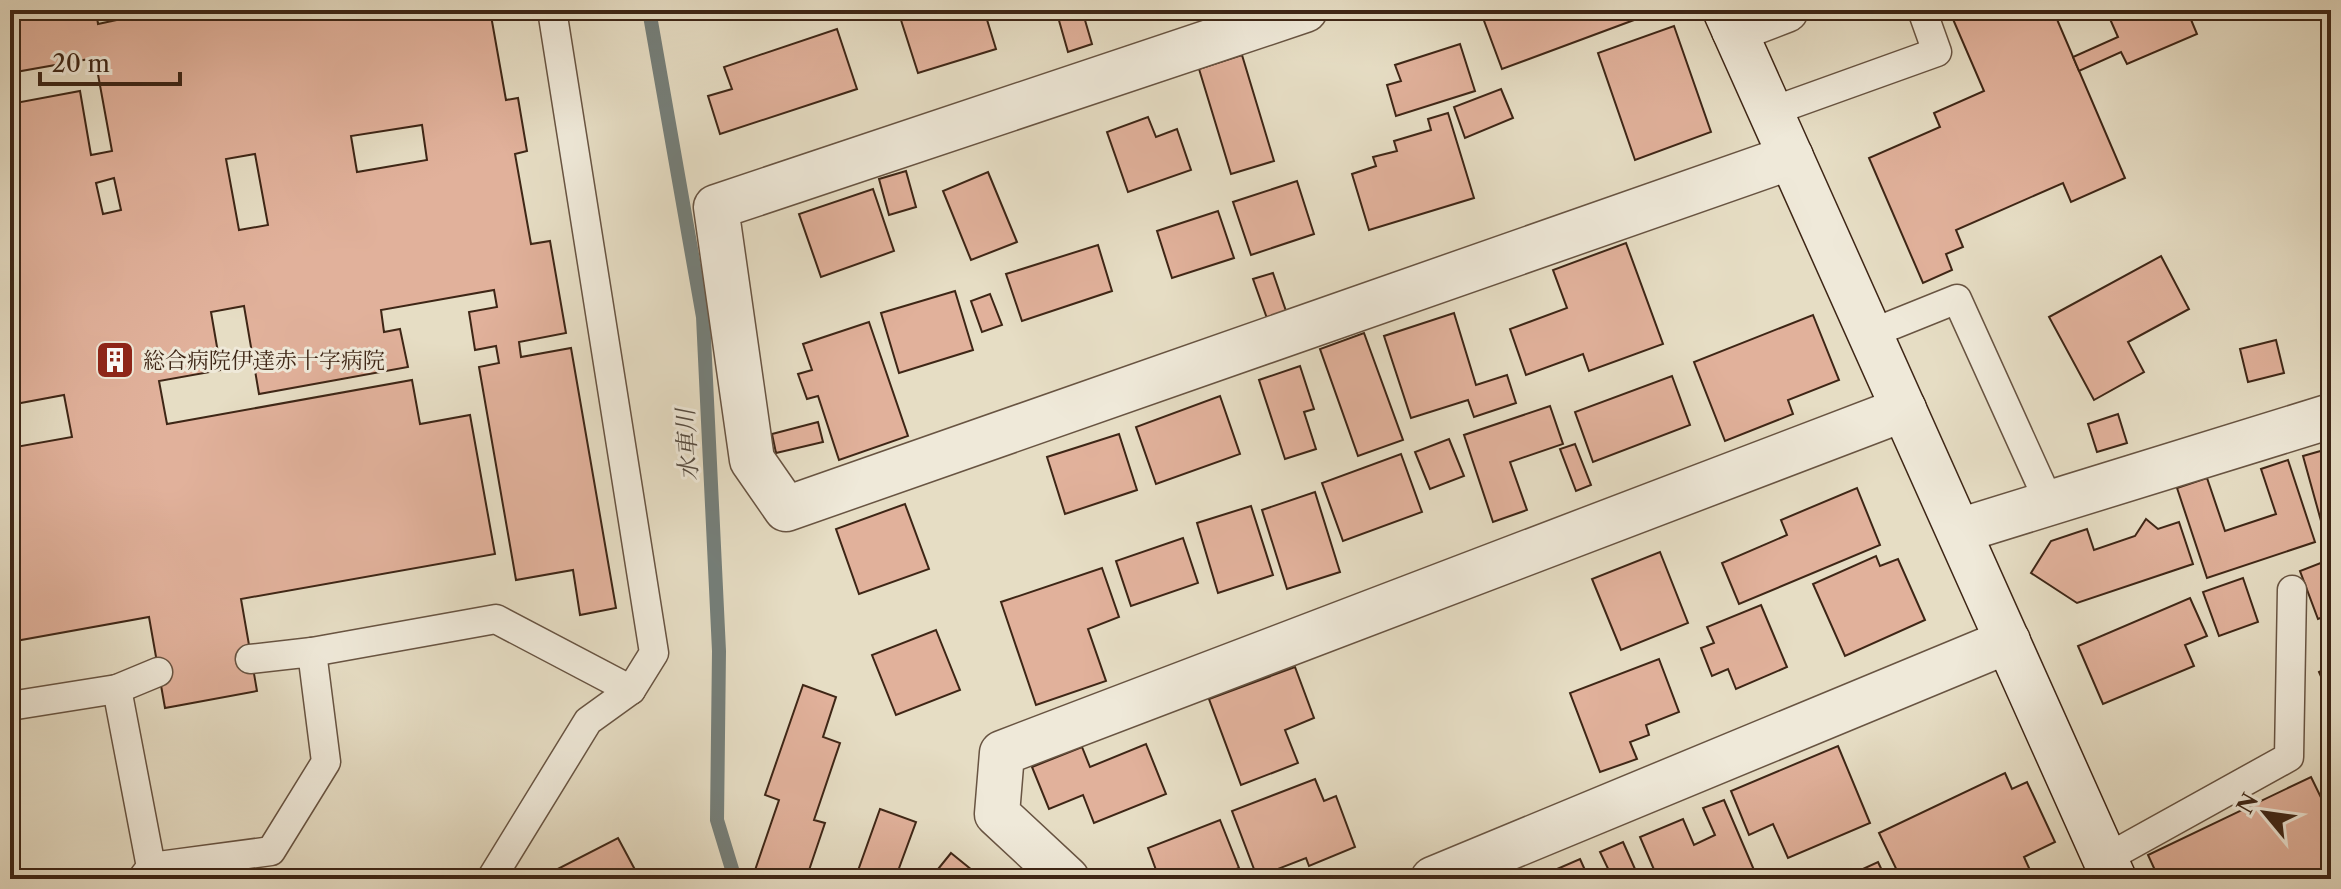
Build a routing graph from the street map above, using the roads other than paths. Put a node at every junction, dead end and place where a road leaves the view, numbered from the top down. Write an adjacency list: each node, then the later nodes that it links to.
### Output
1 (552, 10): 19 (lane)
2 (1305, 10): 7 (street)
3 (1786, 10): 5 (street)
4 (1922, 10): 6 (lane)
5 (1729, 20): 6 (street)
6 (1770, 112): 7 (street)
7 (1791, 157): 8 (street)
8 (1870, 334): 9 (street); 11 (lane)
9 (1904, 409): 12 (street); 24 (street)
10 (2331, 416): 11 (street)
11 (2049, 502): 12 (street)
12 (1959, 531): 14 (street)
13 (2292, 590): 21 (lane)
14 (2008, 641): 21 (street); 25 (street)
15 (312, 652): 16 (lane); 19 (lane); 22 (lane)
16 (250, 659)
17 (158, 672): 18 (lane)
18 (117, 689): 20 (lane); 22 (lane)
19 (631, 690): 23 (lane)
20 (10, 706)
21 (2110, 869)
22 (147, 873)
23 (491, 879)
24 (1067, 879)
25 (1433, 879)

